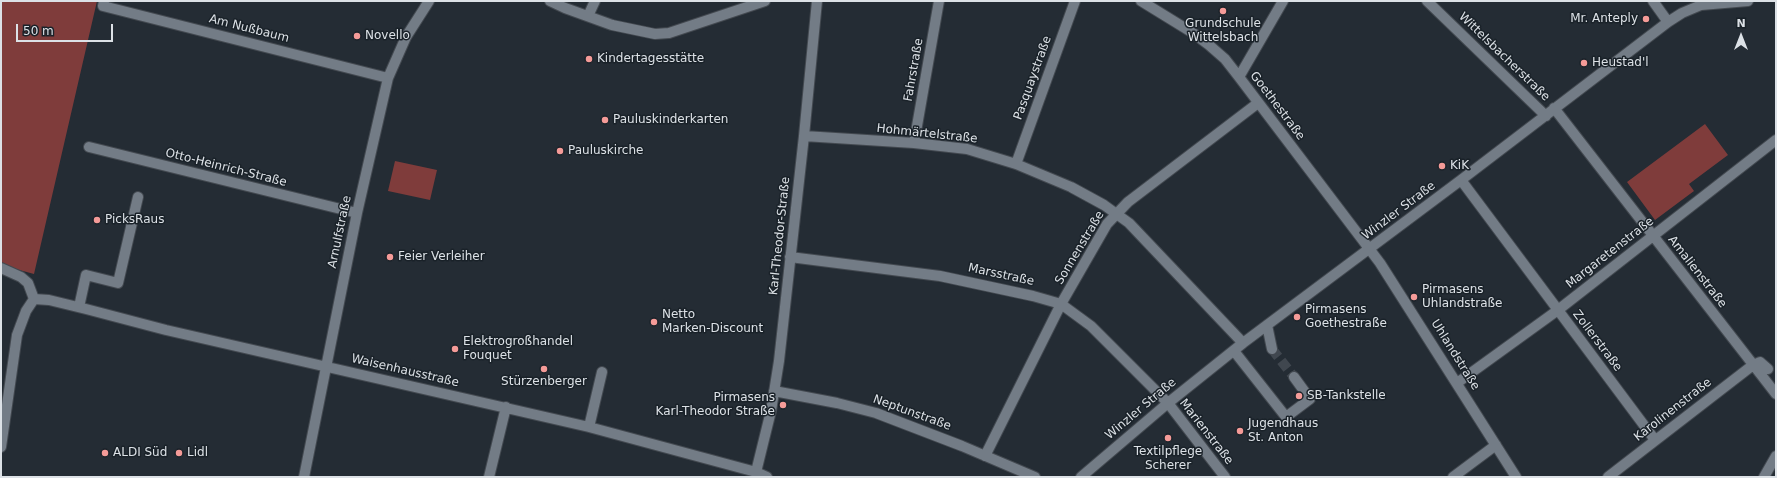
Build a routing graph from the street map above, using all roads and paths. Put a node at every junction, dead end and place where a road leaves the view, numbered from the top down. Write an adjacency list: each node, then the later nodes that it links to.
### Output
1 (429, 1): 18 (street, Arnulfstraße)
2 (550, 1): 15 (street)
3 (595, 1): 15 (street)
4 (766, 1): 15 (street)
5 (817, 1): 22 (street, Karl-Theodor-Straße)
6 (939, 1): 24 (street, Fahrstraße)
7 (1075, 1): 26 (street, Pasquaystraße)
8 (1141, 1): 17 (street, Goethestraße)
9 (1284, 1): 17 (street)
10 (1427, 1): 21 (street, Wittelsbacherstraße)
11 (1653, 1): 16 (street)
12 (1748, 1): 14 (street, Winzler Straße)
13 (103, 3): 18 (street, Am Nußbaum)
14 (1702, 3): 16 (street, Winzler Straße)
15 (588, 16)
16 (1668, 22): 20 (street, Winzler Straße)
17 (1239, 77): 19 (street, Goethestraße)
18 (388, 78): 29 (street, Arnulfstraße)
19 (1258, 103): 30 (street, Sonnenstraße); 32 (street, Goethestraße)
20 (1554, 108): 21 (street, Winzler Straße); 31 (street, Amalienstraße)
21 (1546, 116): 27 (street, Winzler Straße)
22 (804, 136): 24 (street, Hohmärtelstraße); 33 (street, Karl-Theodor-Straße)
23 (1776, 140): 31 (street, Margaretenstraße)
24 (914, 144): 26 (street, Hohmärtelstraße)
25 (89, 147): 29 (street, Otto-Heinrich-Straße)
26 (1016, 164): 30 (street, Hohmärtelstraße)
27 (1461, 180): 32 (street, Winzler Straße); 38 (street, Zollerstraße)
28 (138, 197): 37 (street)
29 (357, 213): 44 (street, Arnulfstraße)
30 (1116, 214): 36 (street, Sonnenstraße); 40 (street, Hohmärtelstraße)
31 (1653, 236): 38 (street, Margaretenstraße); 43 (street, Amalienstraße)
32 (1370, 249): 39 (street, Winzler Straße); 48 (street, Uhlandstraße)
33 (790, 257): 36 (street, Marsstraße); 49 (street, Karl-Theodor-Straße)
34 (1, 268): 35 (street)
35 (34, 299): 37 (street, Waisenhausstraße); 56 (street)
36 (1061, 304): 51 (street, Marsstraße); 57 (street, Sonnenstraße)
37 (79, 307): 44 (street, Waisenhausstraße)
38 (1558, 310): 48 (street, Margaretenstraße); 54 (street, Zollerstraße)
39 (1267, 325): 40 (street, Winzler Straße); 41 (street)
40 (1243, 344): 42 (street, Winzler Straße)
41 (1272, 350)
42 (1234, 351): 47 (street); 51 (street, Winzler Straße)
43 (1753, 365): 45 (street); 50 (street, Amalienstraße); 54 (street, Karolinenstraße)
44 (326, 366): 52 (street, Waisenhausstraße); 60 (street, Arnulfstraße)
45 (1768, 369)
46 (602, 372): 53 (street)
47 (1294, 377)
48 (1457, 383): 55 (street, Uhlandstraße)
49 (774, 391): 57 (street, Neptunstraße); 59 (street, Karl-Theodor-Straße)
50 (1776, 394)
51 (1168, 403): 64 (street, Winzler Straße); 65 (street, Marienstraße)
52 (506, 407): 53 (street, Waisenhausstraße); 61 (street)
53 (589, 427): 59 (street, Waisenhausstraße)
54 (1655, 440): 68 (street, Karolinenstraße)
55 (1496, 445): 66 (street); 67 (street, Uhlandstraße)
56 (1, 447)
57 (985, 456): 63 (street, Neptunstraße)
58 (1776, 456): 69 (street)
59 (756, 472): 62 (street, Waisenhausstraße)
60 (304, 477)
61 (488, 477)
62 (767, 477)
63 (1035, 477)
64 (1081, 477)
65 (1225, 477)
66 (1453, 477)
67 (1516, 477)
68 (1608, 477)
69 (1764, 477)

